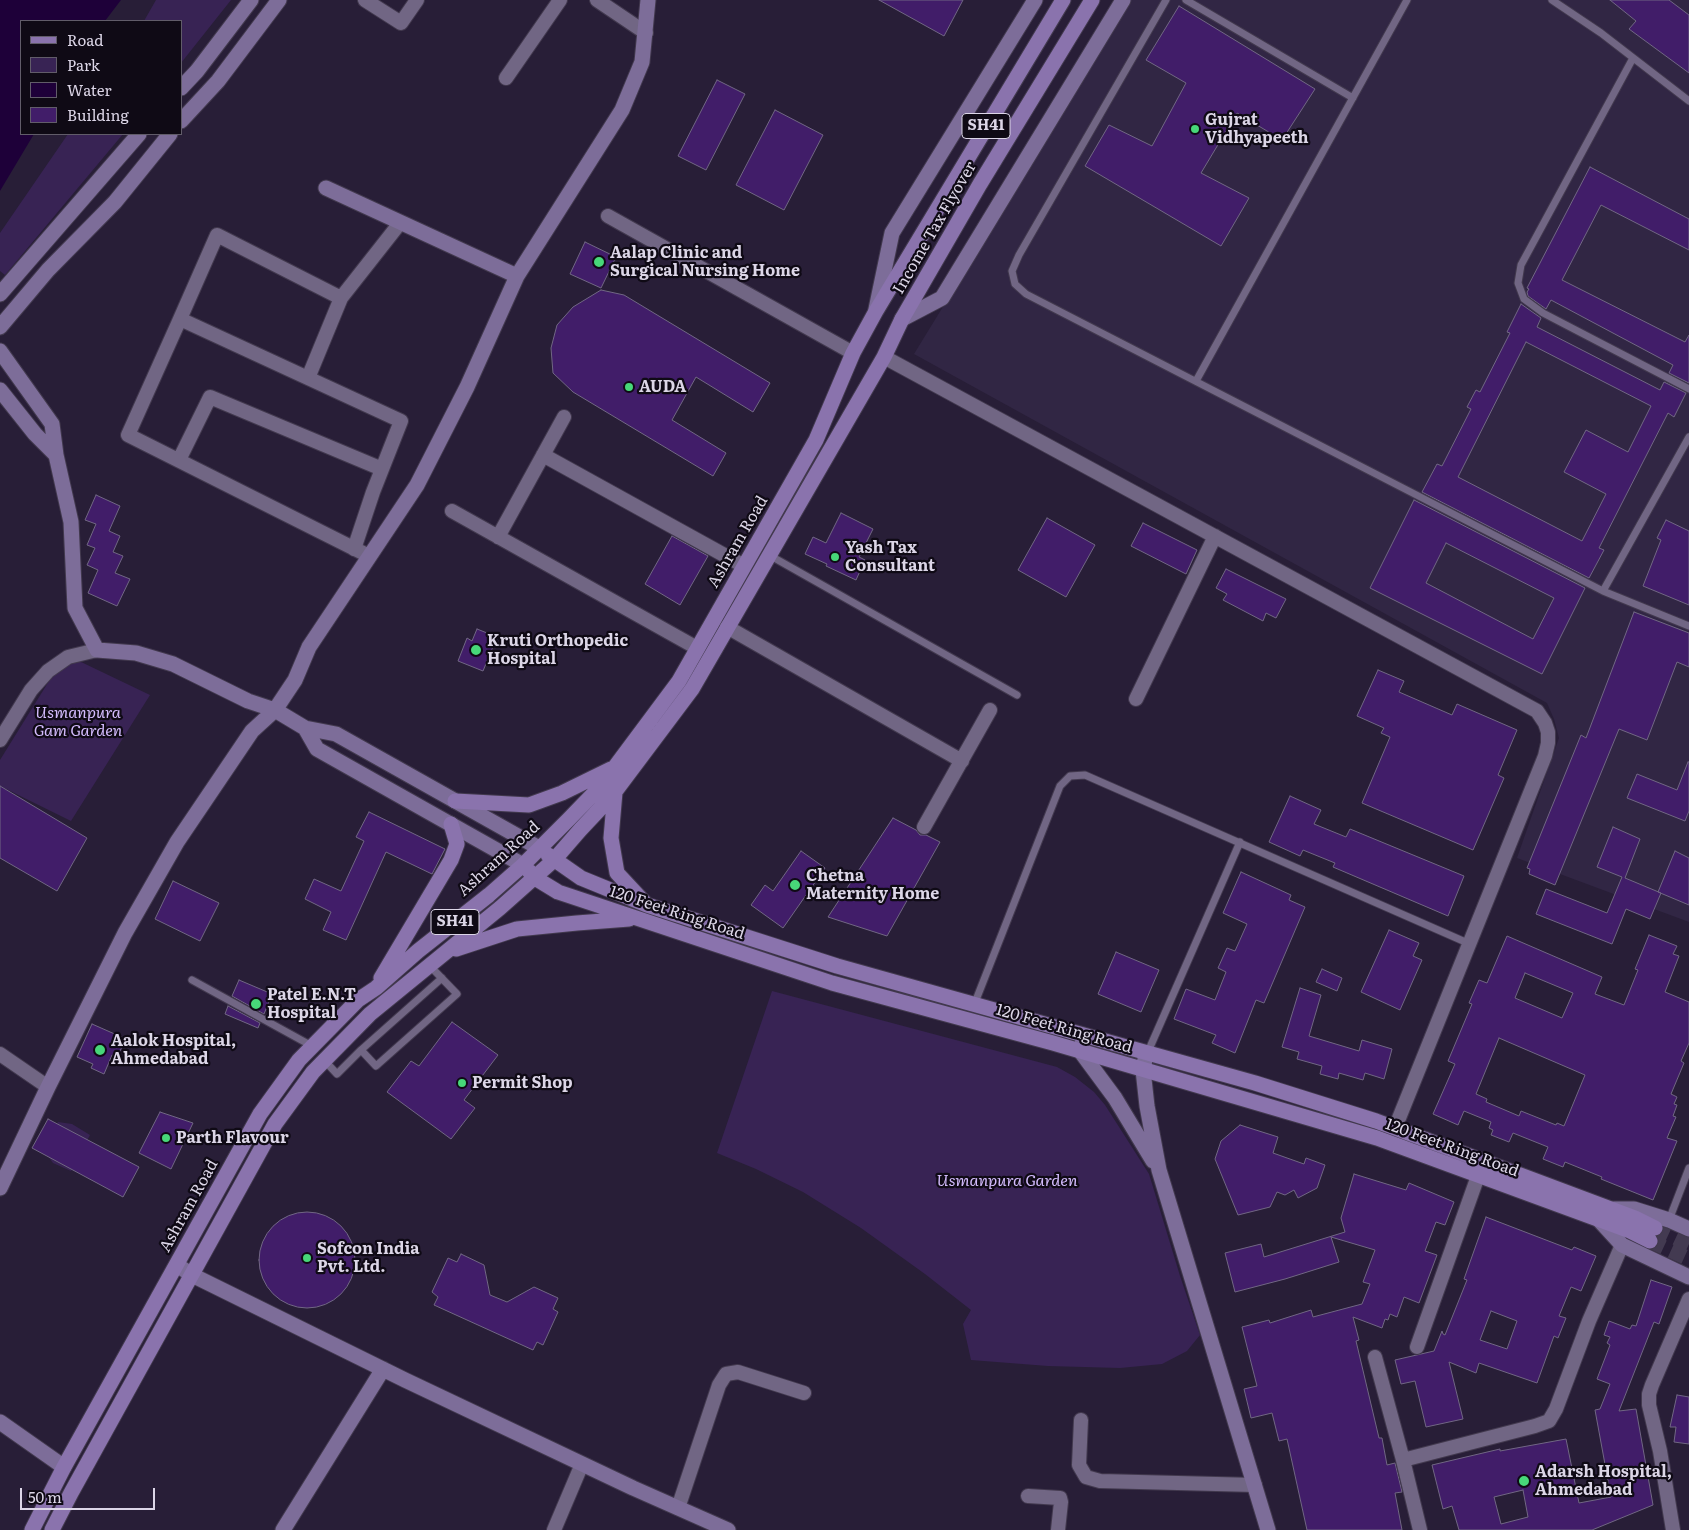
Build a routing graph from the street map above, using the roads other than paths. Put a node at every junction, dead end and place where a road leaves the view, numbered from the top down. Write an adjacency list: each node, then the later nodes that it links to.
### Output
1 (252, 0): 19 (main road)
2 (279, 0): 22 (main road)
3 (365, 0): 4 (street)
4 (417, 0)
5 (560, 0): 18 (street)
6 (597, 0): 16 (street)
7 (648, 0): 16 (main road)
8 (1036, 0): 31 (main road)
9 (1063, 0): 31 (main road, Income Tax Flyover / SH41)
10 (1092, 0): 33 (main road, Income Tax Flyover)
11 (1123, 0): 33 (main road)
12 (1166, 0): 39 (lane)
13 (1186, 0): 20 (lane)
14 (1407, 0): 20 (lane)
15 (1552, 0): 17 (lane)
16 (646, 33): 28 (main road)
17 (1633, 58): 21 (lane); 40 (lane)
18 (506, 78)
19 (182, 87)
20 (1352, 98): 39 (lane)
21 (1689, 101)
22 (182, 120)
23 (138, 135): 29 (main road)
24 (169, 135): 34 (main road)
25 (326, 188): 27 (main road)
26 (608, 216): 36 (street)
27 (400, 223): 28 (main road); 30 (street)
28 (517, 276): 53 (main road)
29 (0, 294)
30 (341, 298): 32 (street); 38 (street)
31 (876, 311): 36 (main road, Ashram Road / SH41)
32 (180, 319): 38 (street); 46 (street)
33 (902, 319): 37 (main road, Ashram Road)
34 (0, 327)
35 (0, 351): 45 (main road)
36 (853, 353): 54 (main road, Ashram Road / SH41)
37 (884, 357): 50 (street); 52 (main road, Ashram Road)
38 (308, 378): 47 (street)
39 (1196, 381): 55 (lane)
40 (1689, 389)
41 (0, 390): 45 (main road)
42 (564, 417): 44 (street)
43 (1689, 436): 55 (lane)
44 (543, 454): 49 (street); 54 (street)
45 (56, 455): 59 (main road)
46 (179, 460): 47 (street); 51 (street)
47 (382, 469): 51 (street)
48 (452, 511): 49 (street)
49 (498, 536): 58 (street)
50 (1215, 536): 61 (street); 79 (street)
51 (354, 549): 53 (street)
52 (769, 555): 57 (main road, Ashram Road); 60 (lane)
53 (369, 556): 62 (main road)
54 (744, 566): 58 (main road, Ashram Road / SH41)
55 (1603, 591): 56 (lane)
56 (1689, 626)
57 (728, 627): 66 (street); 68 (main road, Ashram Road)
58 (697, 648): 67 (main road, Ashram Road / SH41)
59 (98, 650): 62 (main road); 65 (street)
60 (1017, 695)
61 (1136, 699)
62 (275, 710): 64 (main road); 94 (main road)
63 (990, 710): 66 (street)
64 (305, 728): 69 (main road); 70 (main road)
65 (0, 740)
66 (962, 760): 71 (street)
67 (615, 767): 69 (main road); 73 (main road, Ashram Road / SH41)
68 (615, 792): 74 (main road, Ashram Road); 77 (main road)
69 (455, 801): 73 (main road)
70 (451, 824): 75 (main road); 84 (main road)
71 (924, 827)
72 (1240, 842): 79 (lane); 85 (lane); 91 (lane)
73 (538, 848): 74 (main road, 120 Feet Ring Road); 75 (main road, Ashram Road / SH41)
74 (554, 860): 76 (main road, Ashram Road); 77 (main road, 120 Feet Ring Road)
75 (523, 865): 76 (main road, 120 Feet Ring Road); 84 (main road, Ashram Road / SH41)
76 (535, 878): 78 (main road, 120 Feet Ring Road); 80 (main road, Ashram Road)
77 (647, 905): 85 (main road, 120 Feet Ring Road)
78 (638, 919): 80 (main road); 89 (main road, 120 Feet Ring Road)
79 (1470, 944): 95 (street)
80 (448, 951): 81 (main road, Ashram Road)
81 (430, 966): 82 (lane); 92 (main road, Ashram Road)
82 (442, 978): 88 (lane); 88 (lane)
83 (192, 980): 87 (lane)
84 (376, 988): 87 (main road, Ashram Road / SH41)
85 (974, 1005): 86 (main road, 120 Feet Ring Road)
86 (1084, 1036): 89 (main road); 91 (main road, 120 Feet Ring Road)
87 (313, 1046): 105 (main road, Ashram Road / SH41)
88 (361, 1050): 92 (lane)
89 (1081, 1052): 93 (main road, 120 Feet Ring Road); 97 (main road)
90 (0, 1054): 94 (street)
91 (1146, 1054): 93 (main road); 95 (main road, 120 Feet Ring Road)
92 (324, 1060): 106 (main road, Ashram Road)
93 (1143, 1070): 97 (main road); 98 (main road, 120 Feet Ring Road)
94 (48, 1087): 99 (main road)
95 (1395, 1128): 100 (main road, 120 Feet Ring Road)
96 (1689, 1168): 101 (lane)
97 (1159, 1170): 118 (main road)
98 (1478, 1176): 100 (main road, 120 Feet Ring Road); 109 (street)
99 (0, 1188)
100 (1605, 1215): 101 (main road); 103 (main road); 104 (main road)
101 (1669, 1220): 102 (main road)
102 (1689, 1229)
103 (1652, 1234)
104 (1622, 1245): 107 (main road); 115 (street)
105 (177, 1265): 106 (main road); 117 (main road, Ashram Road / SH41)
106 (192, 1274): 111 (main road); 123 (main road, Ashram Road)
107 (1689, 1277)
108 (1689, 1299): 129 (street)
109 (1417, 1347)
110 (1375, 1357): 115 (street)
111 (383, 1369): 116 (main road); 124 (main road)
112 (804, 1393): 120 (street)
113 (1081, 1420): 118 (street)
114 (0, 1422): 117 (main road)
115 (1403, 1460): 128 (street)
116 (582, 1464): 120 (main road); 125 (street)
117 (64, 1467): 122 (main road, Ashram Road / SH41)
118 (1255, 1485): 127 (main road)
119 (1028, 1496): 126 (street)
120 (678, 1508): 121 (main road)
121 (720, 1528)
122 (32, 1530)
123 (52, 1530)
124 (283, 1530)
125 (554, 1530)
126 (1058, 1530)
127 (1268, 1530)
128 (1420, 1530)
129 (1673, 1530)

